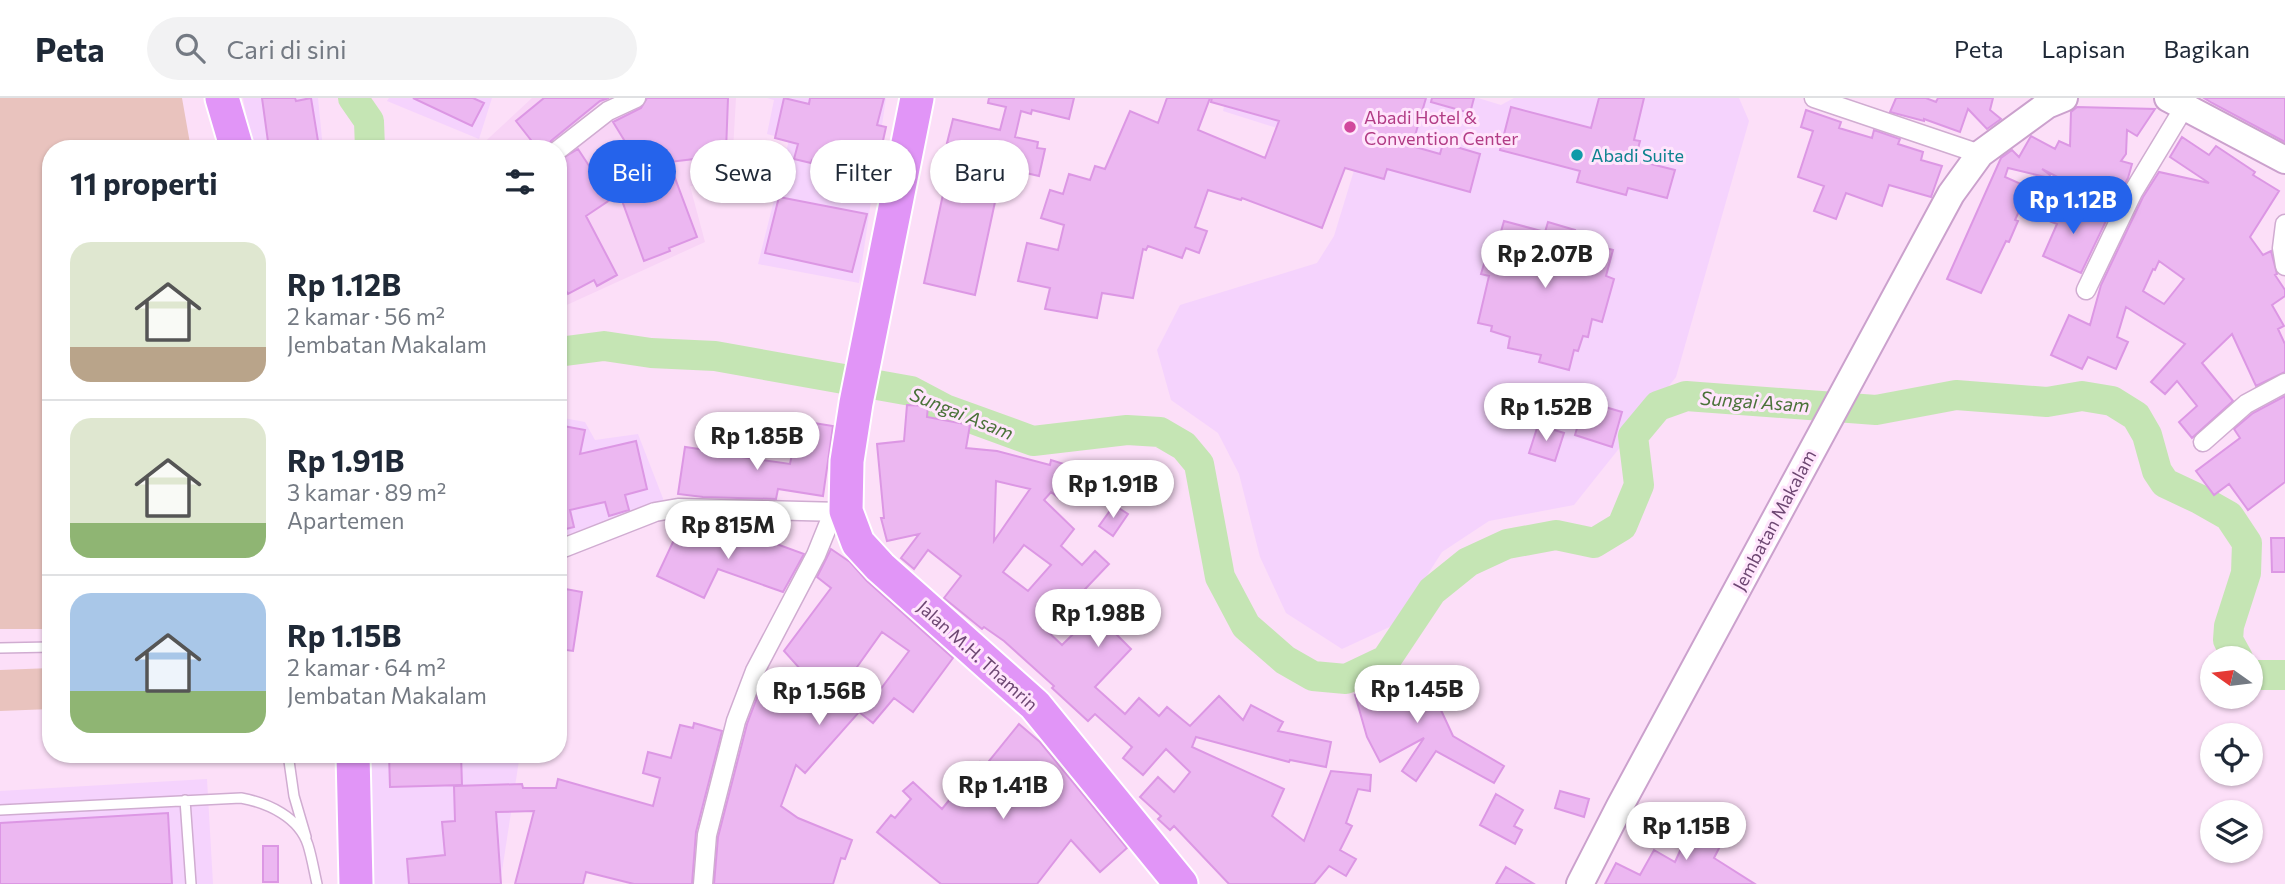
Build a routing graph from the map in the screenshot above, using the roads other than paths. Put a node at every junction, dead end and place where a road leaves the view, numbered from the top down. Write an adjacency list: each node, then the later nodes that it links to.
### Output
1 (222, 98): 7 (highway)
2 (636, 98): 8 (street)
3 (1814, 98): 9 (street)
4 (2064, 98): 9 (street, Jembatan Makalam)
5 (916, 99): 16 (highway, Jalan M.H. Thamrin)
6 (2177, 102): 10 (street); 13 (street)
7 (234, 140)
8 (567, 143)
9 (1980, 154): 30 (street, Jembatan Makalam)
10 (2285, 160)
11 (2285, 223): 12 (street)
12 (2285, 266)
13 (2085, 290)
14 (2285, 383): 15 (street)
15 (2203, 442)
16 (839, 512): 17 (street); 28 (street); 29 (highway, Jalan M.H. Thamrin)
17 (567, 546)
18 (42, 647): 19 (lane)
19 (0, 648)
20 (289, 763): 24 (lane)
21 (353, 763): 27 (highway)
22 (186, 800): 23 (lane); 24 (lane); 25 (lane)
23 (0, 810)
24 (307, 842): 26 (lane)
25 (191, 884)
26 (317, 884)
27 (356, 884)
28 (703, 884)
29 (1181, 884)
30 (1580, 884)

